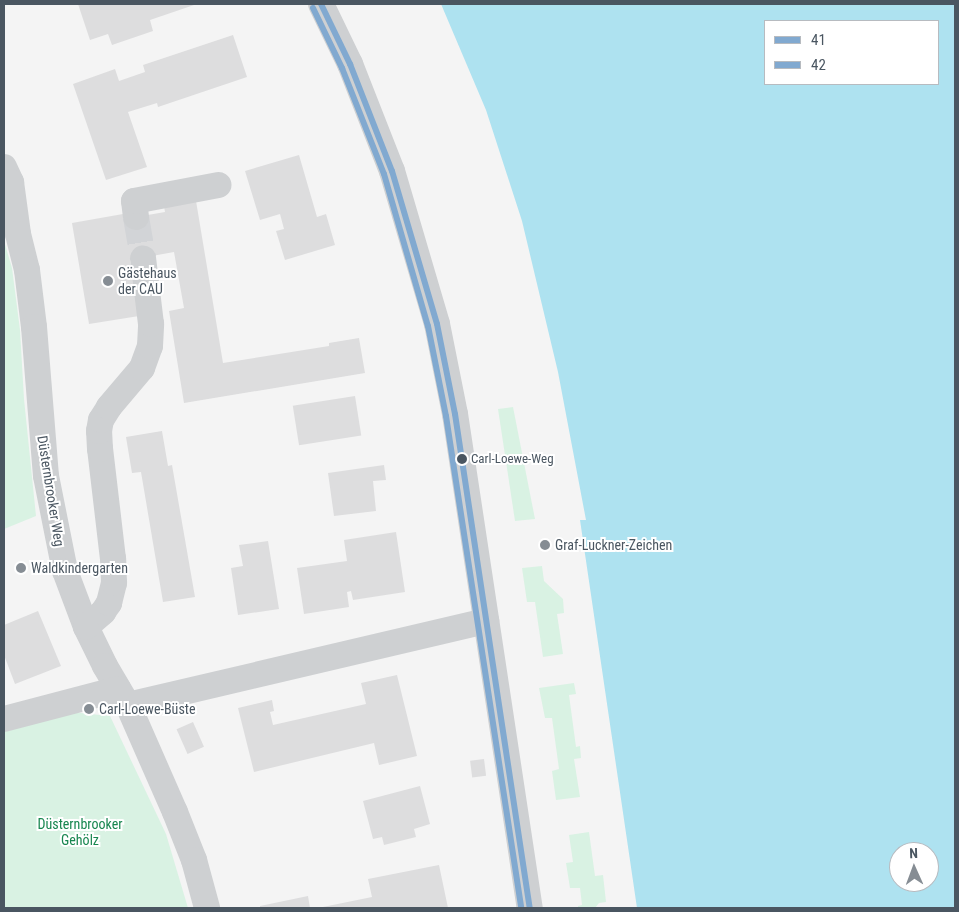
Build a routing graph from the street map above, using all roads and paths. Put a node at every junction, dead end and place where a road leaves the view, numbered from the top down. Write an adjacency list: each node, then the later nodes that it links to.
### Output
1 (321, 4): 6 (street)
2 (4, 167): 7 (street, Düsternbrooker Weg)
3 (219, 185): 4 (street)
4 (136, 217)
5 (143, 258): 7 (street)
6 (486, 620): 8 (street); 11 (street)
7 (86, 627): 8 (street, Düsternbrooker Weg)
8 (123, 697): 9 (street); 10 (street, Düsternbrooker Weg)
9 (4, 719)
10 (207, 908)
11 (530, 908)

